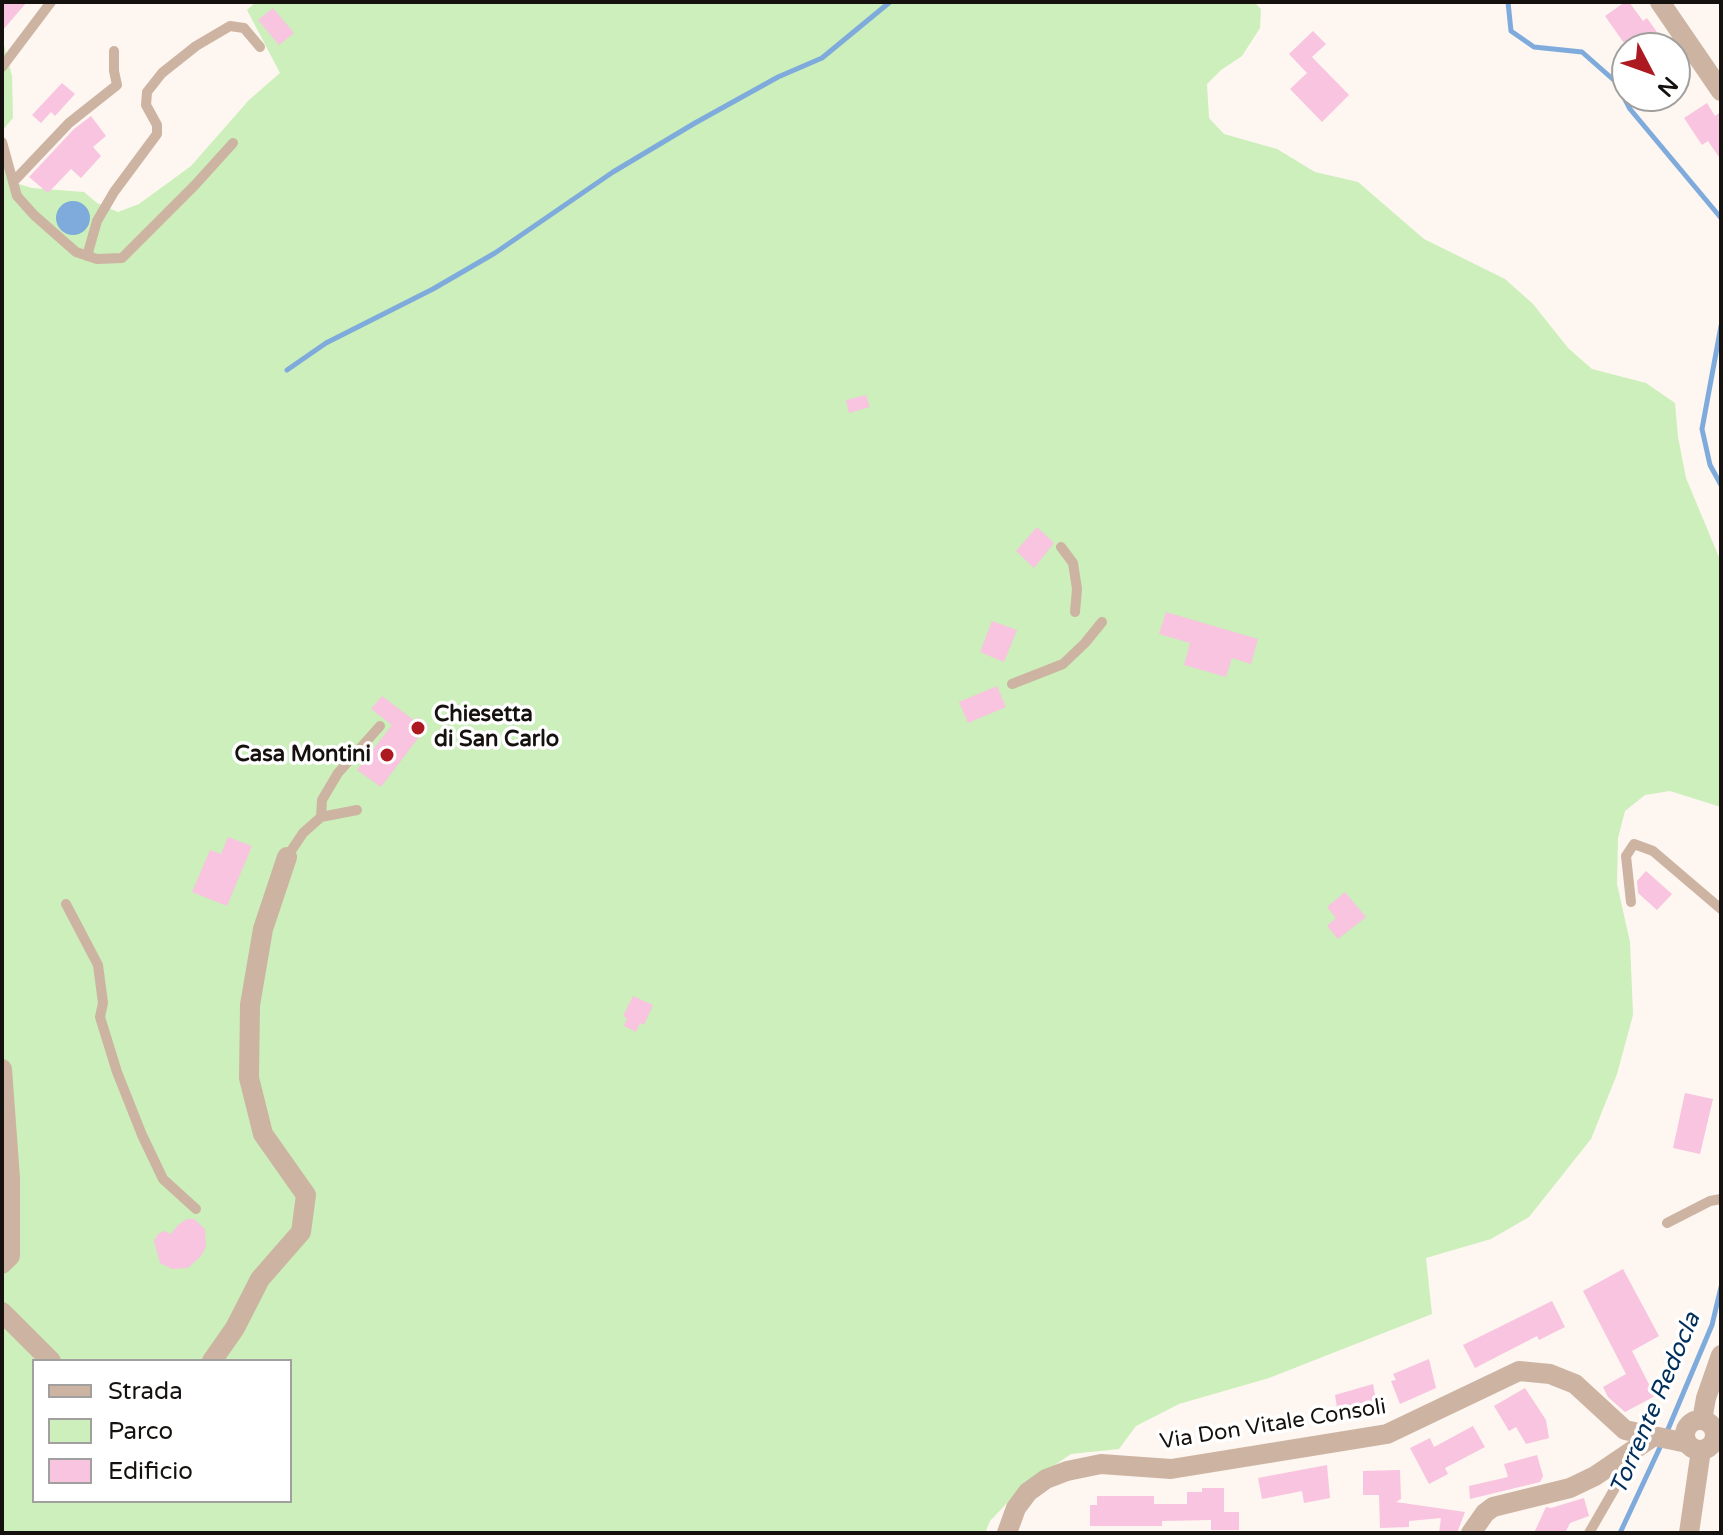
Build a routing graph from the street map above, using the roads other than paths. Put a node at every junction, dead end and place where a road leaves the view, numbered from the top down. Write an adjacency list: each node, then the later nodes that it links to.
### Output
1 (51, 2): 5 (lane)
2 (1660, 2): 6 (street)
3 (260, 47): 10 (lane)
4 (114, 51): 9 (lane)
5 (2, 67)
6 (1721, 91)
7 (2, 142): 9 (lane)
8 (233, 143): 10 (lane)
9 (13, 182): 10 (lane)
10 (87, 256)
11 (1061, 547): 12 (lane)
12 (1075, 612)
13 (1102, 622): 14 (lane)
14 (1012, 684)
15 (380, 726): 17 (lane)
16 (357, 810): 17 (lane)
17 (321, 817): 18 (lane)
18 (287, 857): 30 (street)
19 (1631, 902): 21 (lane)
20 (66, 904): 24 (lane)
21 (1721, 909)
22 (2, 1069): 26 (street)
23 (1721, 1199): 25 (lane)
24 (196, 1209)
25 (1667, 1223)
26 (2, 1264)
27 (2, 1312): 29 (street)
28 (1721, 1355): 31 (street)
29 (49, 1359)
30 (213, 1359)
31 (1713, 1427): 32 (street)
32 (1671, 1443): 33 (street, Via Don Vitale Consoli); 34 (street); 35 (lane); 36 (street)
33 (1010, 1532)
34 (1471, 1533)
35 (1589, 1533)
36 (1689, 1533)

